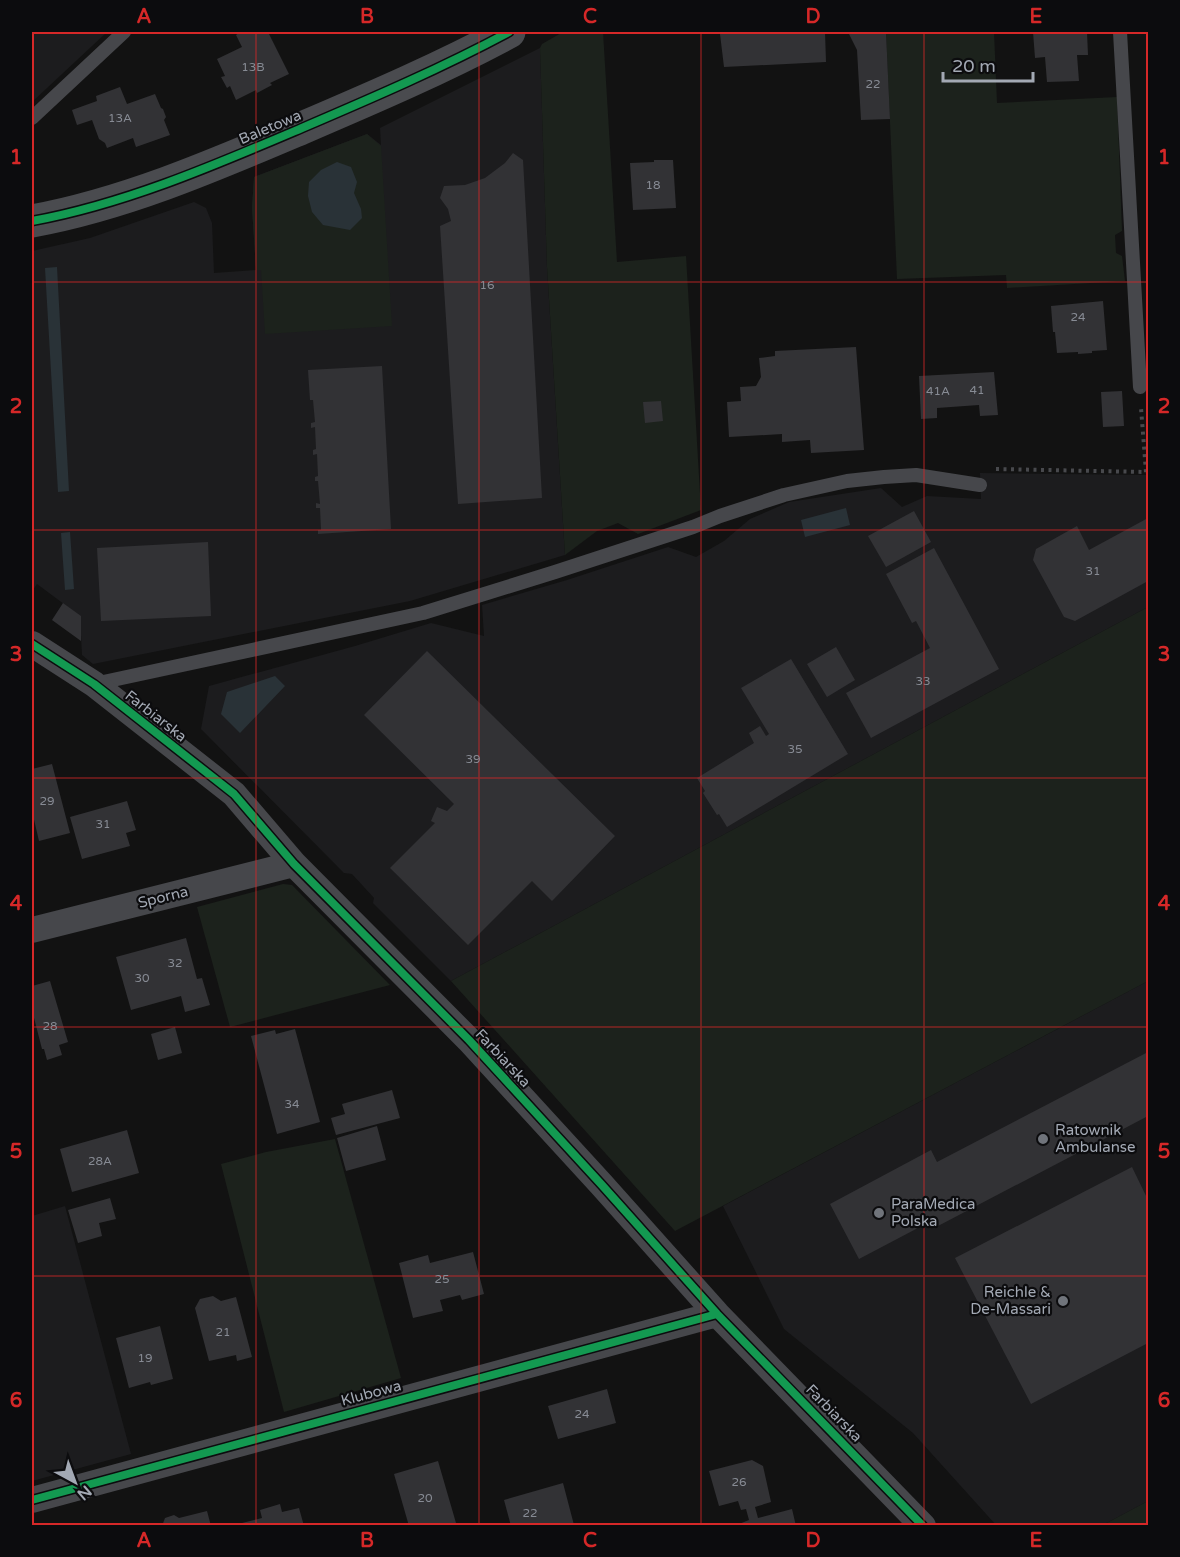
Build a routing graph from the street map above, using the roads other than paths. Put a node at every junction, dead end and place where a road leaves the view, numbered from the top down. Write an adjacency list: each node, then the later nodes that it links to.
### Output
1 (124, 32): 4 (lane)
2 (509, 32): 5 (street, Baletowa)
3 (1120, 32): 6 (lane)
4 (32, 118)
5 (32, 220)
6 (1140, 387)
7 (980, 485): 9 (lane)
8 (32, 644): 9 (street, Farbiarska)
9 (94, 684): 10 (street, Farbiarska)
10 (294, 864): 11 (street, Sporna); 12 (street, Farbiarska)
11 (32, 930)
12 (717, 1314): 13 (street, Klubowa); 14 (street, Farbiarska)
13 (32, 1500)
14 (923, 1526)

